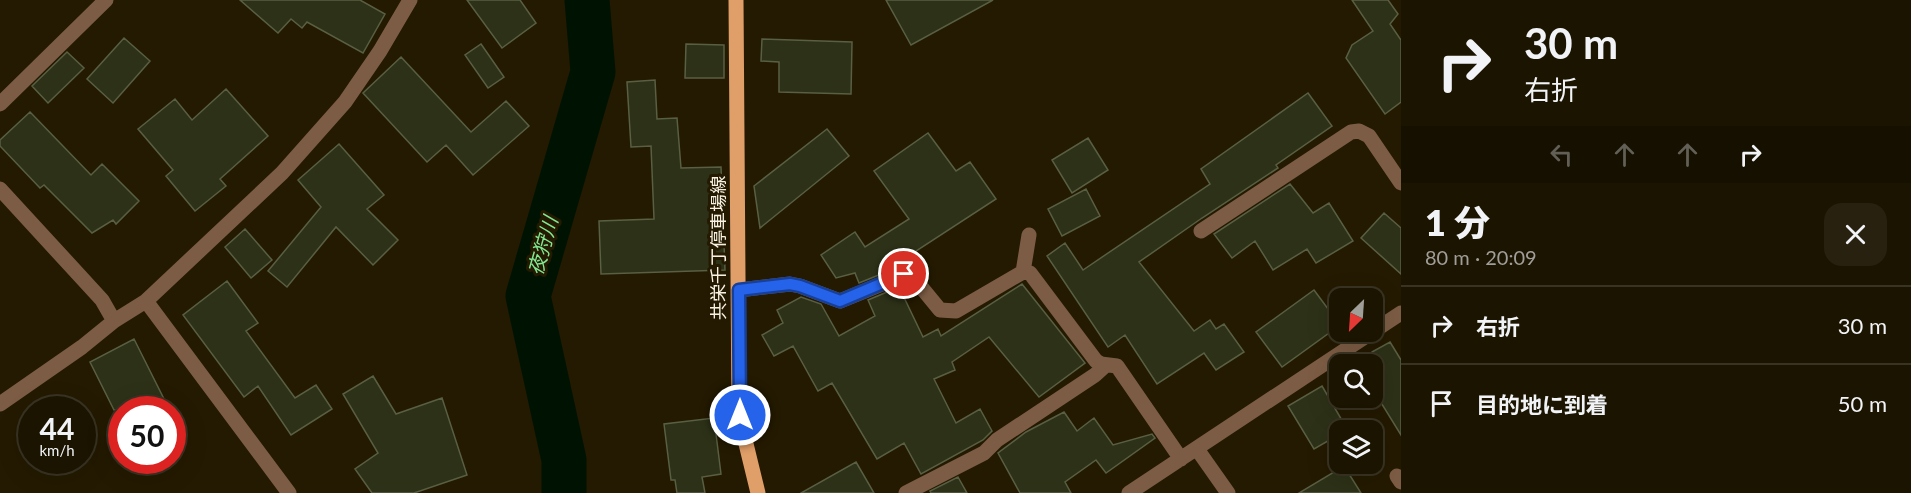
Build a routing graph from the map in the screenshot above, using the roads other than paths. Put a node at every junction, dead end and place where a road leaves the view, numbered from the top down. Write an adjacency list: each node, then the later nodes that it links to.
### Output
1 (106, 0): 4 (street)
2 (410, 0): 11 (street)
3 (736, 0): 10 (main road, 共栄千丁停車場線)
4 (0, 104)
5 (1401, 183): 7 (street)
6 (0, 189): 13 (street)
7 (1201, 231)
8 (1029, 235): 9 (street)
9 (1023, 272): 10 (street); 14 (street)
10 (739, 290): 19 (main road, 共栄千丁停車場線)
11 (146, 300): 13 (street); 18 (street)
12 (1401, 313): 16 (street)
13 (114, 321): 15 (street)
14 (1106, 364): 17 (street); 20 (street)
15 (0, 404)
16 (1197, 449): 17 (street); 22 (street)
17 (1181, 459): 21 (street)
18 (289, 493)
19 (758, 493)
20 (906, 493)
21 (1129, 493)
22 (1228, 493)

